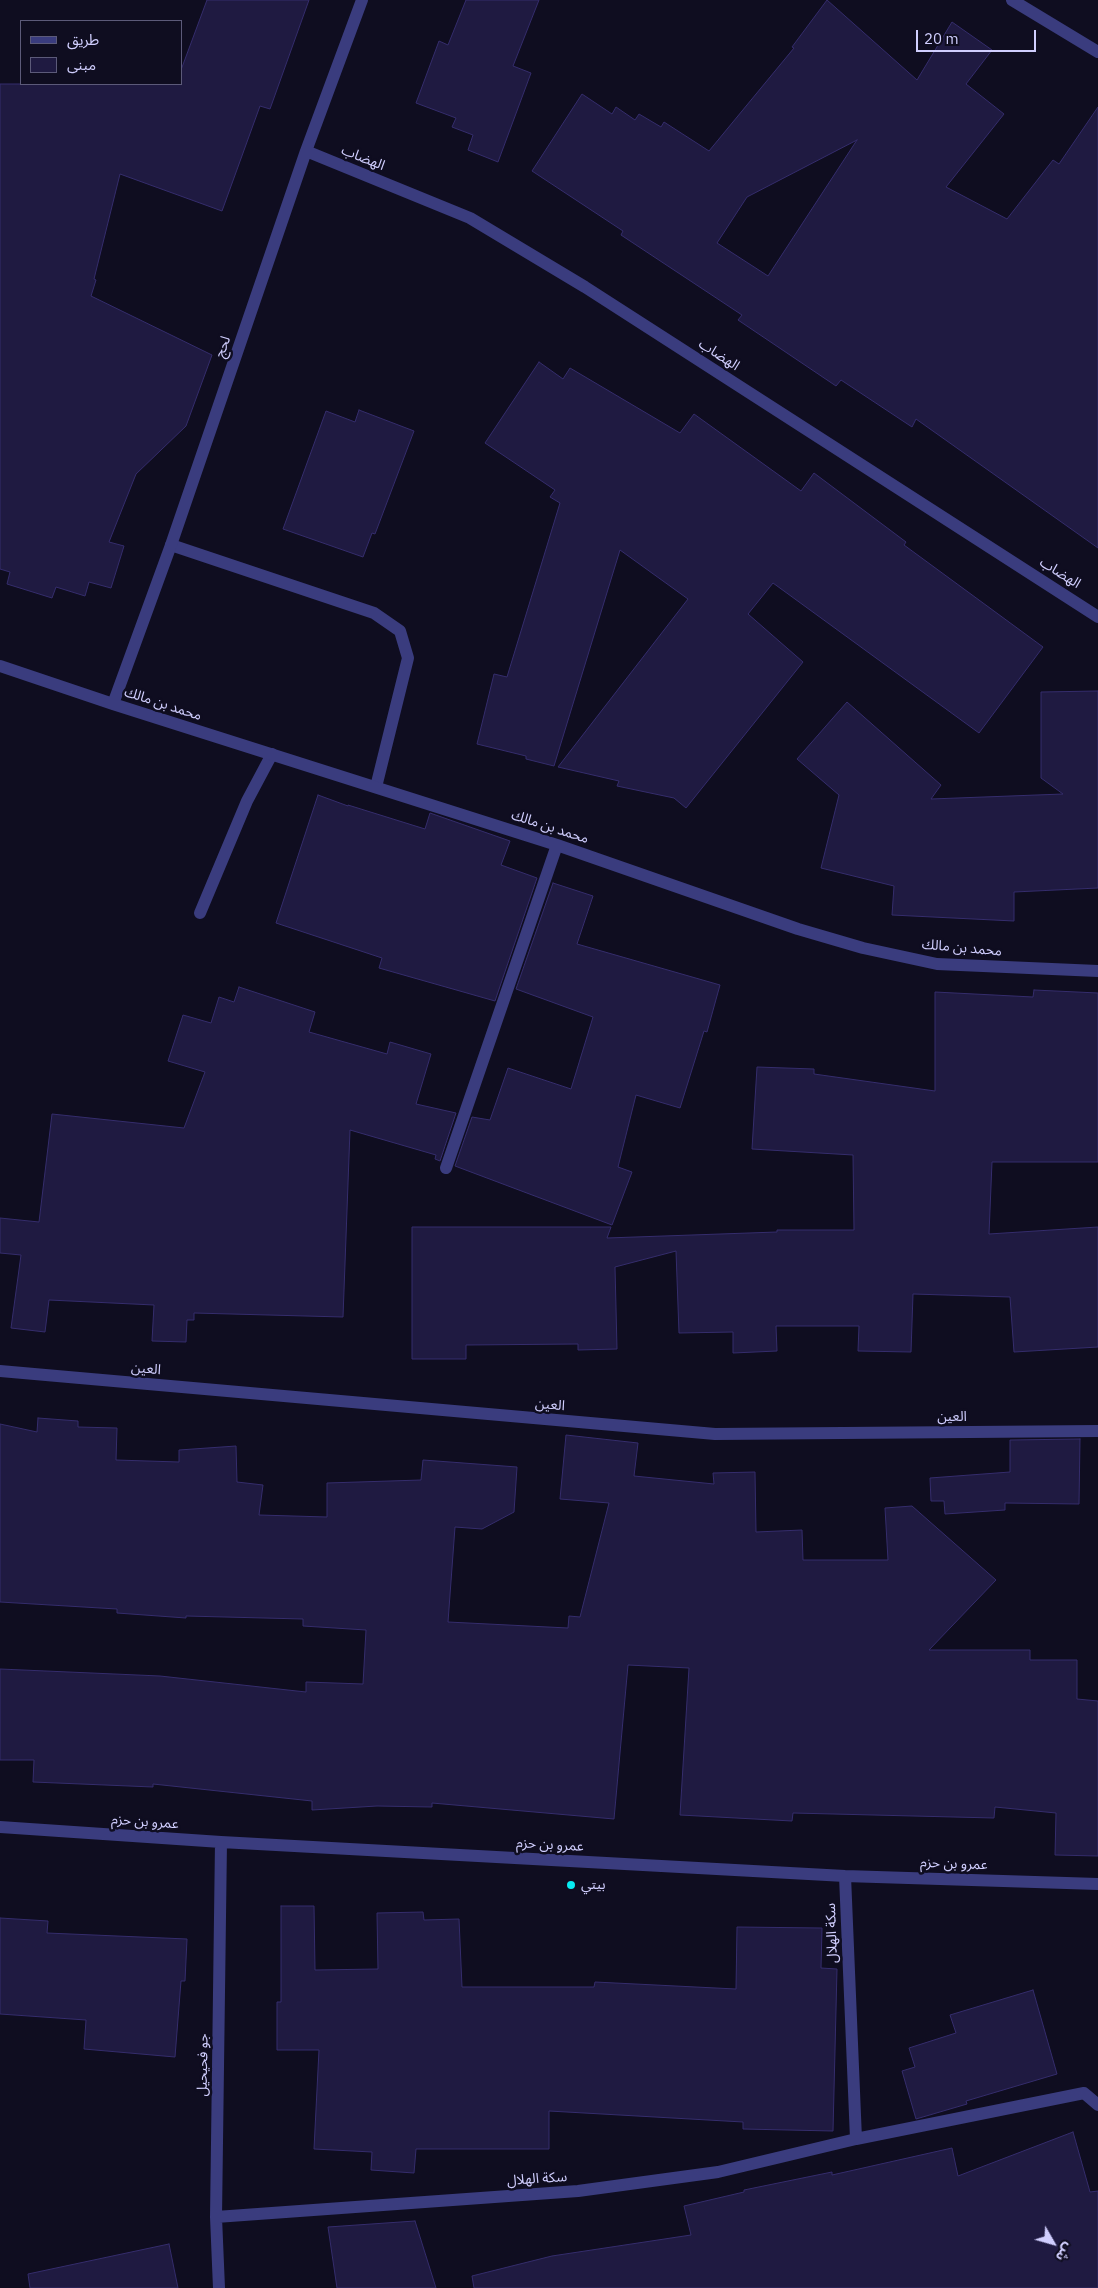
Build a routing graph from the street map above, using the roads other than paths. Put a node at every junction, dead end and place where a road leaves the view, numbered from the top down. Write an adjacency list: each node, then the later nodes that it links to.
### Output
1 (362, 0): 4 (street, لحج)
2 (1012, 0): 3 (street)
3 (1098, 52)
4 (306, 151): 5 (street, لحج); 6 (street, الهضاب)
5 (171, 545): 8 (street, لحج); 10 (street)
6 (1098, 617)
7 (0, 666): 8 (street, محمد بن مالك)
8 (113, 704): 9 (street, محمد بن مالك)
9 (272, 754): 10 (street, محمد بن مالك); 12 (street)
10 (376, 787): 11 (street, محمد بن مالك)
11 (557, 845): 13 (street, محمد بن مالك); 14 (street)
12 (200, 913)
13 (1098, 971)
14 (446, 1168)
15 (0, 1371): 16 (street, العين)
16 (1098, 1431)
17 (0, 1826): 18 (street, عمرو بن حزم)
18 (221, 1842): 19 (street, عمرو بن حزم); 23 (street, جو فحيحيل)
19 (845, 1876): 20 (street, عمرو بن حزم); 22 (street, سكة الهلال)
20 (1098, 1884)
21 (1098, 2105): 22 (street, سكة الهلال)
22 (856, 2139): 23 (street, سكة الهلال)
23 (216, 2217): 24 (street, جو فحيحيل)
24 (219, 2288)

